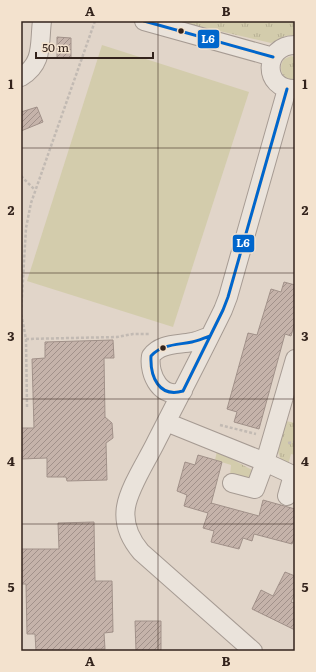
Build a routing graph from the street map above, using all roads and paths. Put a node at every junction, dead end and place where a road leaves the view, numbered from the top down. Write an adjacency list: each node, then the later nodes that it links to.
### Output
1 (42, 21): 6 (street)
2 (95, 21): 9 (path)
3 (144, 21): 5 (street)
4 (295, 45): 5 (street)
5 (273, 57): 7 (street)
6 (21, 77)
7 (291, 89): 11 (street)
8 (21, 176): 9 (path)
9 (35, 190): 12 (path)
10 (152, 334): 12 (path)
11 (210, 336): 14 (street); 14 (street)
12 (26, 339): 15 (path)
13 (295, 359): 18 (street)
14 (183, 391): 16 (street)
15 (27, 407)
16 (166, 422): 20 (street); 23 (street)
17 (214, 423): 18 (path)
18 (272, 438): 19 (path); 20 (street)
19 (295, 442)
20 (266, 462): 21 (street); 22 (street)
21 (232, 483)
22 (287, 496)
23 (253, 651)

